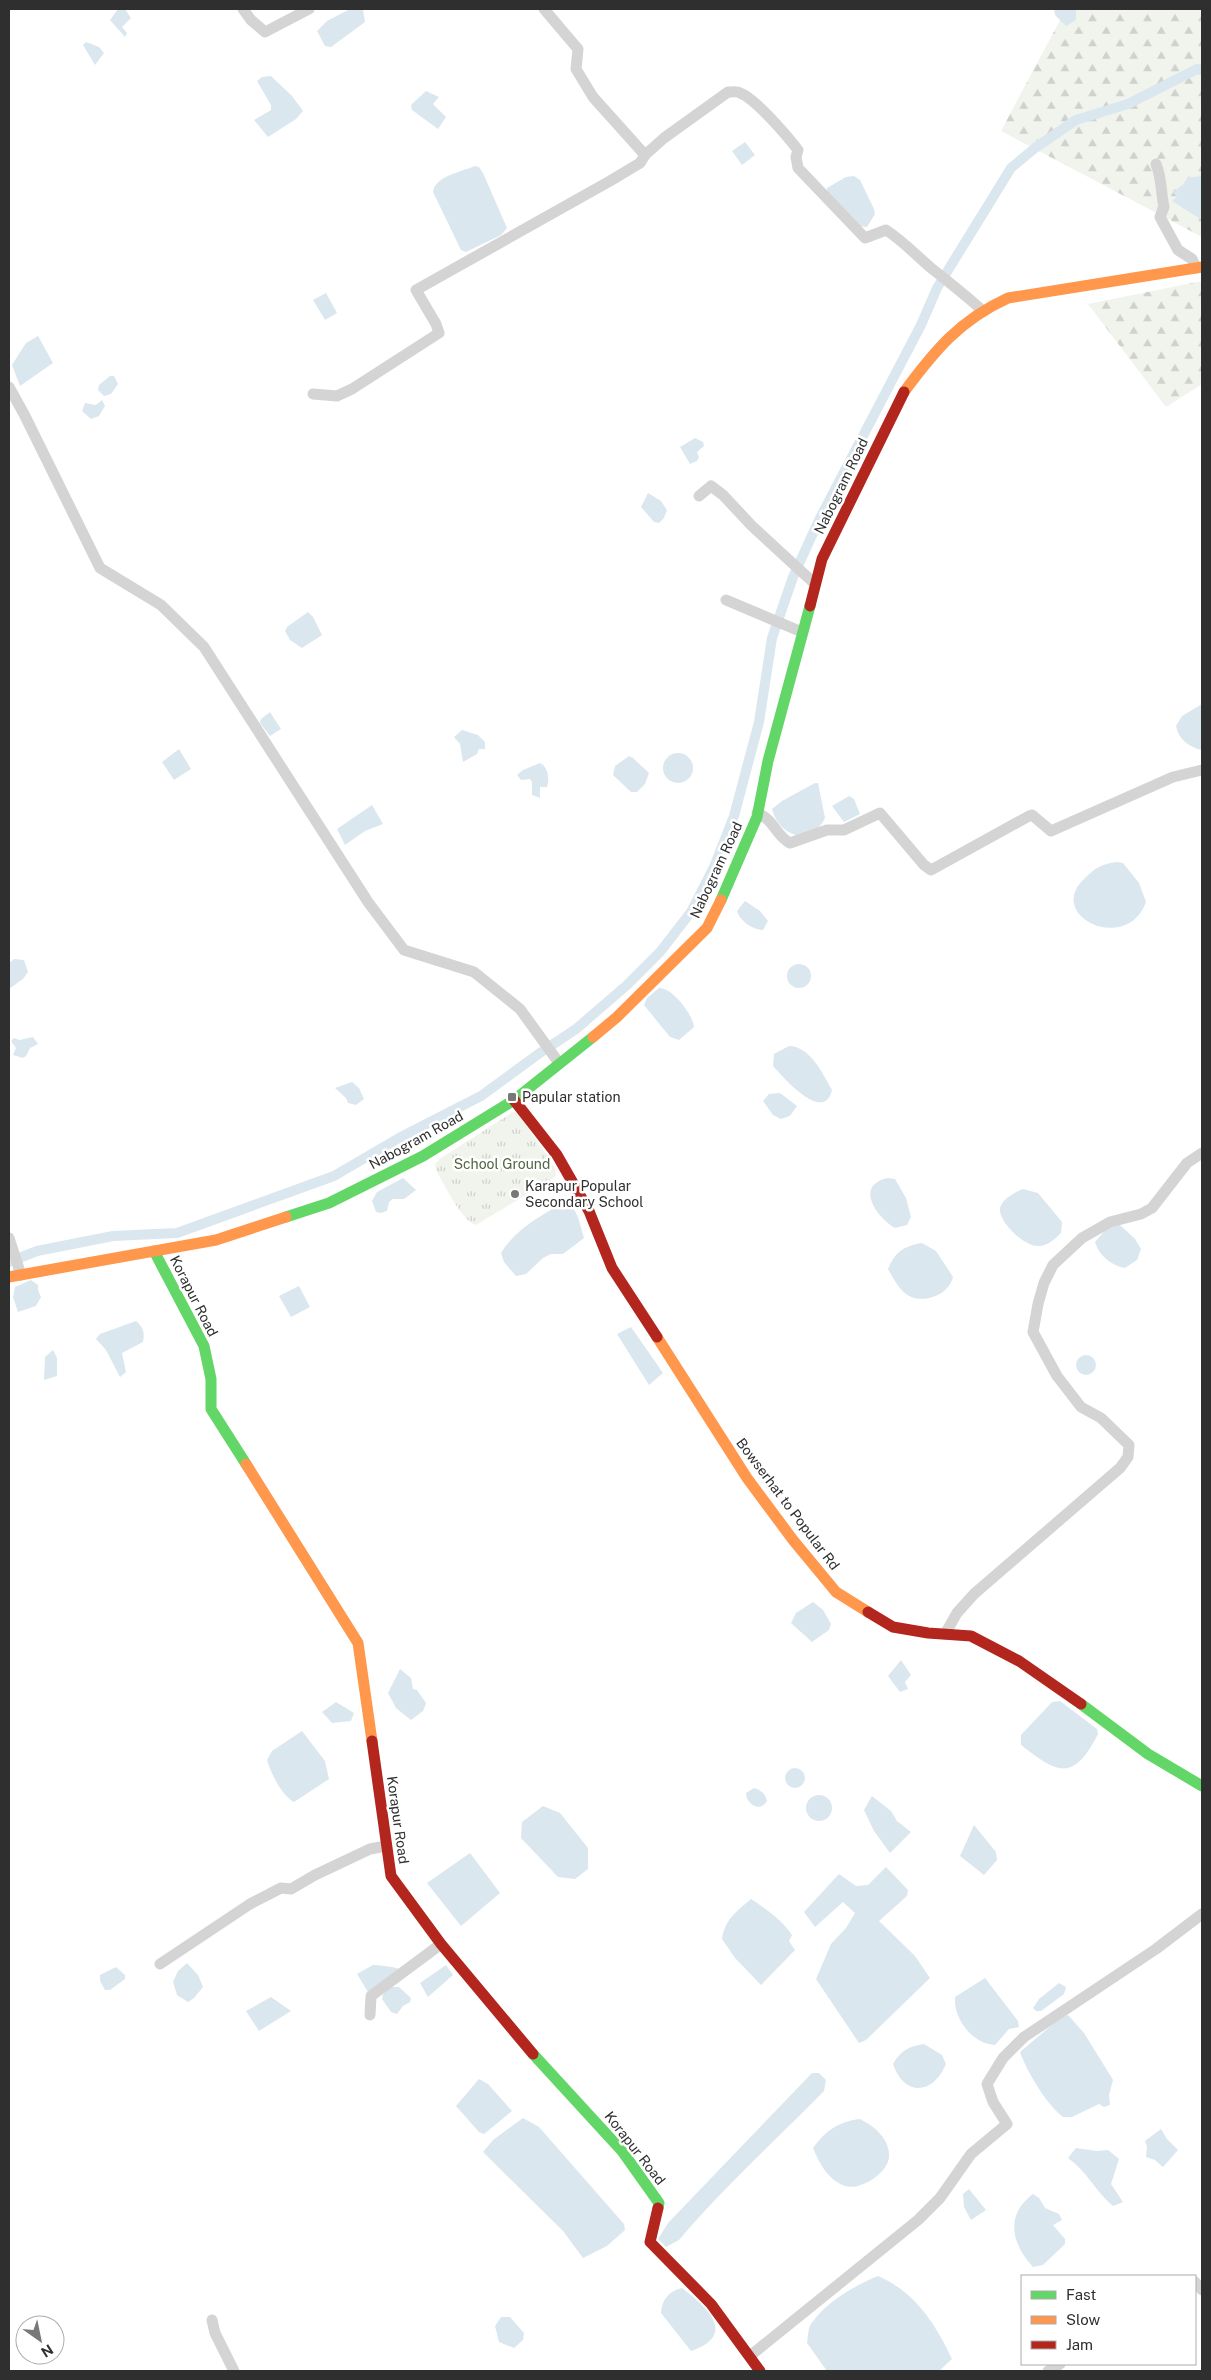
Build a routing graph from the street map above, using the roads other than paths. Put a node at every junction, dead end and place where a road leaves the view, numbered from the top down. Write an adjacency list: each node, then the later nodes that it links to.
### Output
1 (243, 9): 2 (street)
2 (309, 9)
3 (544, 9): 4 (street)
4 (645, 155): 7 (street); 9 (street)
5 (1156, 164): 6 (street)
6 (1199, 267): 7 (street, Nabogram Road)
7 (982, 310): 11 (street, Nabogram Road)
8 (9, 387): 16 (street)
9 (313, 394)
10 (698, 496): 11 (street)
11 (815, 584): 13 (street, Nabogram Road)
12 (726, 600): 13 (street)
13 (802, 632): 15 (street, Nabogram Road)
14 (1202, 770): 15 (street)
15 (757, 813): 16 (street, Nabogram Road)
16 (560, 1063): 17 (street, Nabogram Road)
17 (514, 1100): 20 (street, Nabogram Road); 23 (street, Bowserhat to Popular Rd)
18 (1202, 1153): 23 (street)
19 (10, 1243): 21 (street)
20 (154, 1251): 21 (street, Nabogram Road); 25 (street, Korapur Road)
21 (21, 1275): 22 (street, Nabogram Road)
22 (9, 1277)
23 (945, 1634): 24 (street, Bowserhat to Popular Rd)
24 (1202, 1786)
25 (386, 1846): 27 (street, Korapur Road); 28 (street)
26 (1202, 1914): 31 (street)
27 (441, 1944): 29 (street); 31 (street, Korapur Road)
28 (160, 1964)
29 (370, 2015)
30 (212, 2320): 32 (street)
31 (750, 2356): 33 (street, Korapur Road)
32 (234, 2371)
33 (760, 2371)

